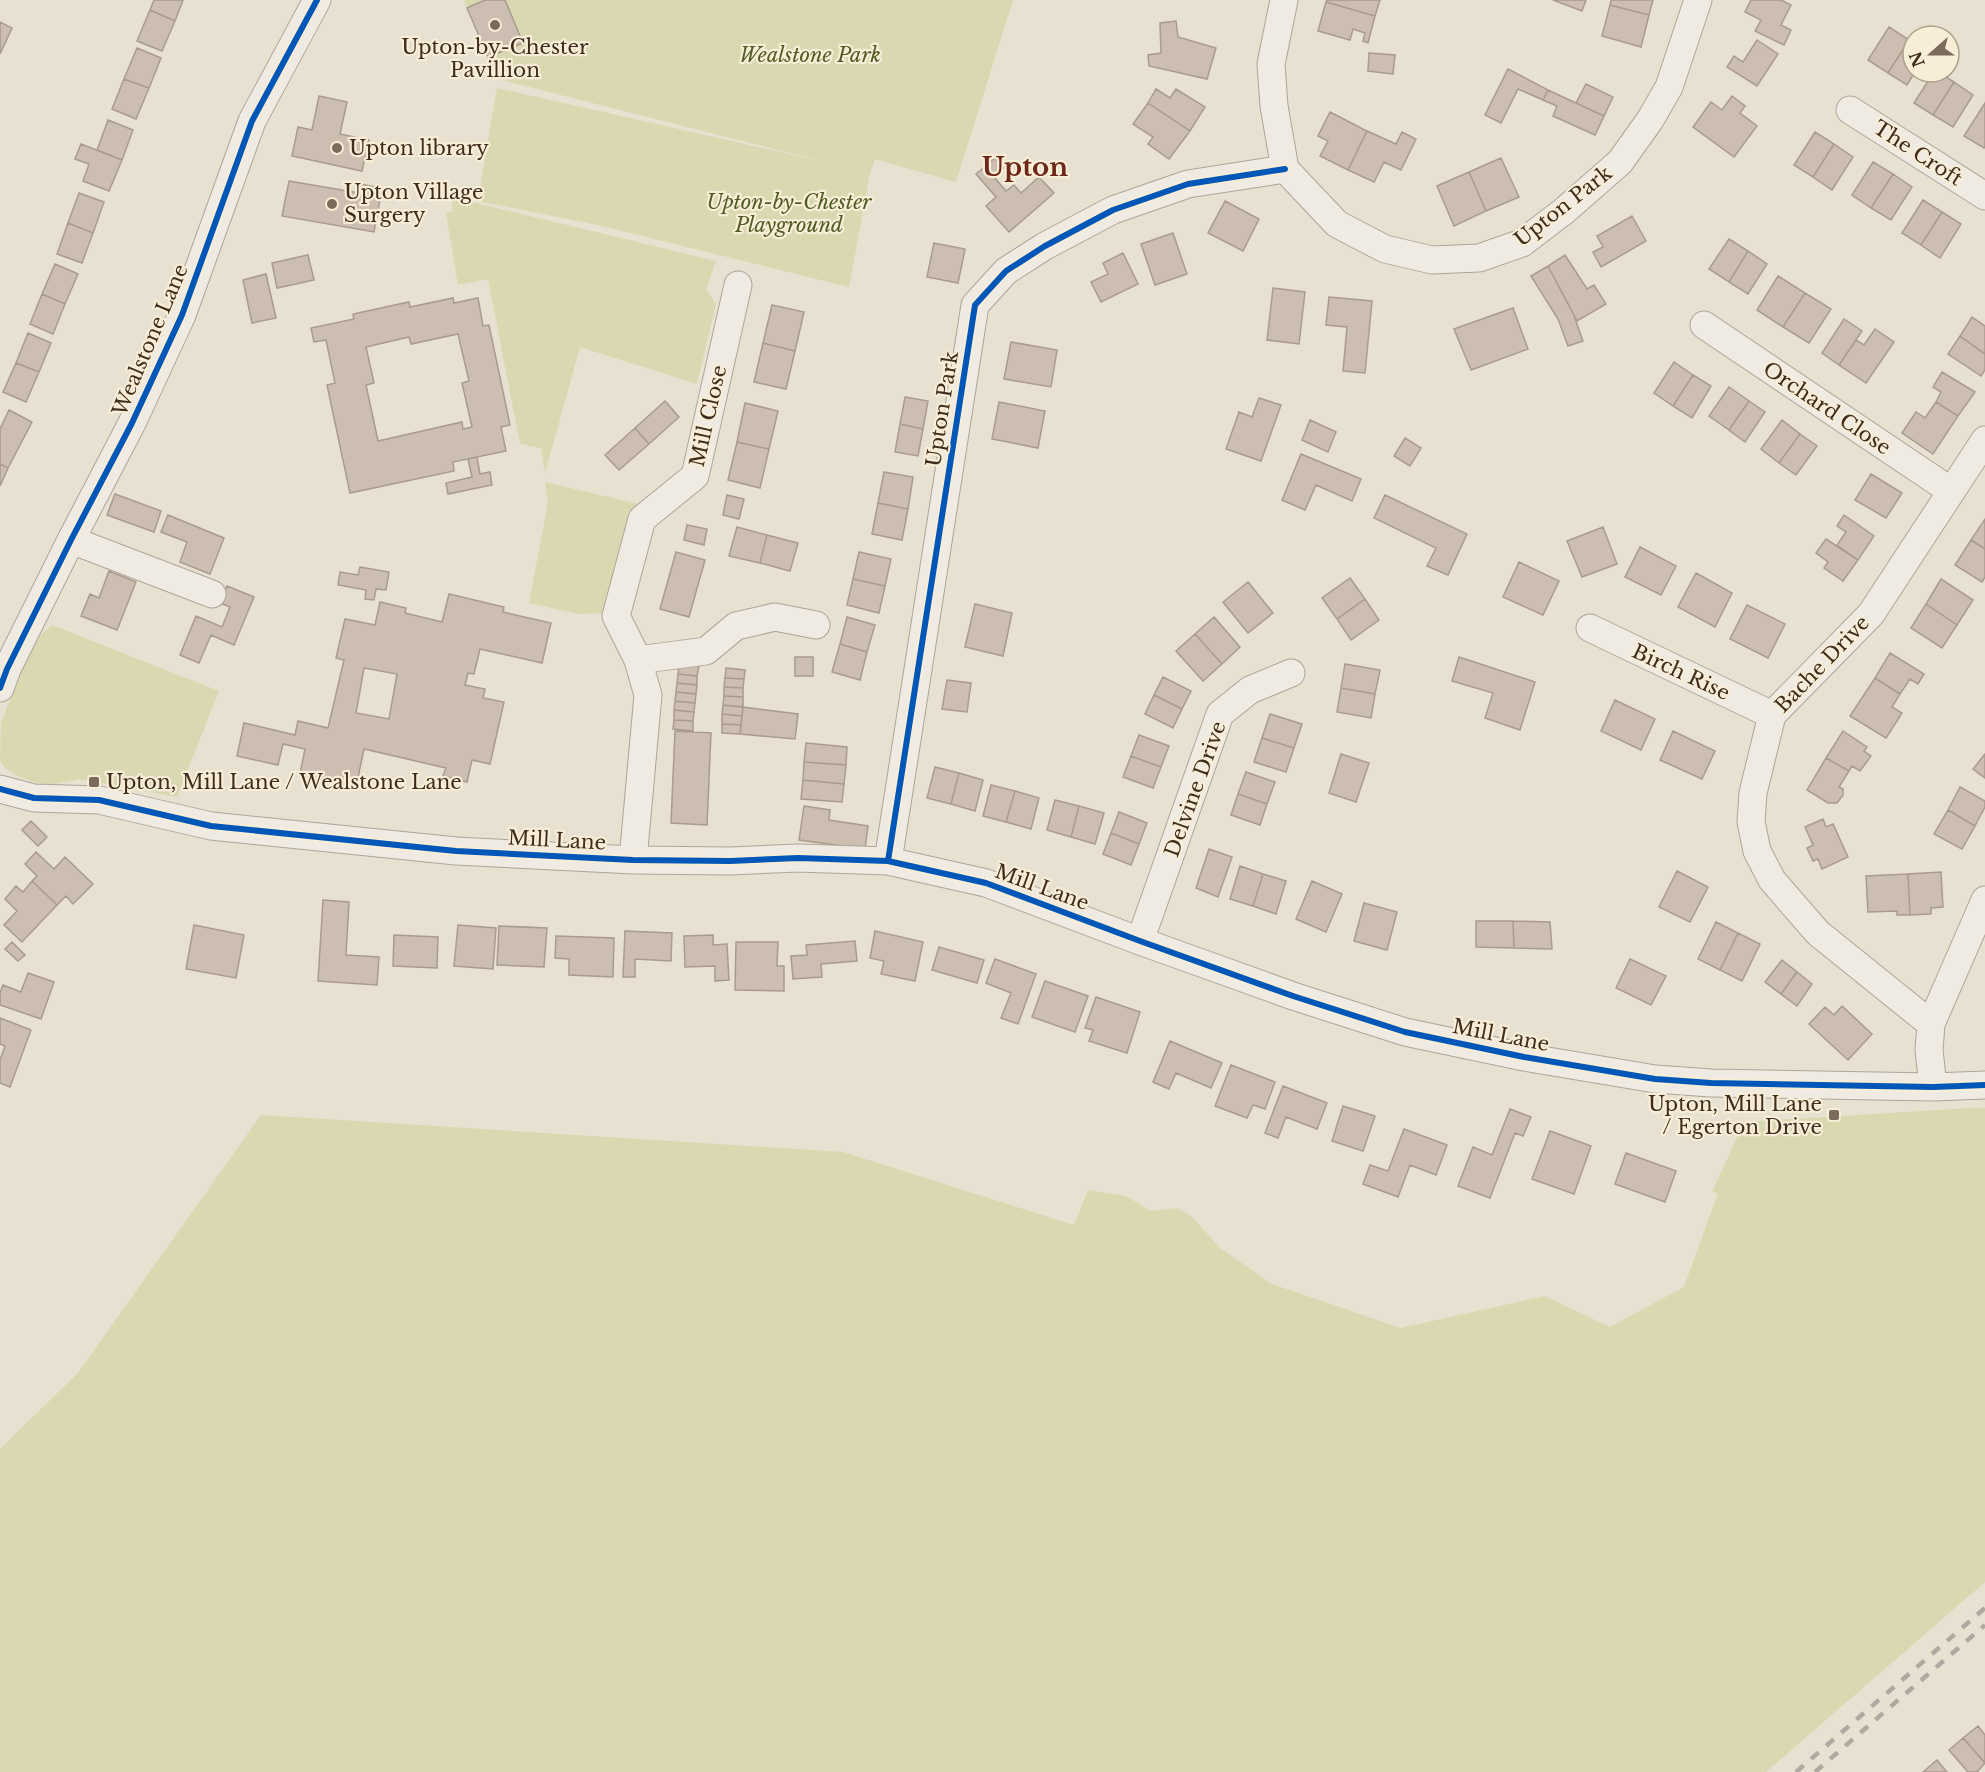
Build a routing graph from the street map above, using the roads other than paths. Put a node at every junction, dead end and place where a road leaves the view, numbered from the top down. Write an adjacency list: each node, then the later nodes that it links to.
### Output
1 (317, 0): 11 (street, Wealstone Lane)
2 (1284, 0): 5 (street)
3 (1698, 0): 5 (street, Upton Park)
4 (1850, 110): 6 (street, The Croft)
5 (1285, 169): 21 (street, Upton Park)
6 (1985, 196)
7 (738, 285): 15 (street, Mill Close)
8 (1704, 325): 10 (street, Orchard Close)
9 (1985, 440): 10 (street, Bache Drive)
10 (1951, 491): 18 (street, Bache Drive)
11 (71, 540): 12 (street); 17 (street, Wealstone Lane)
12 (212, 594)
13 (816, 625): 15 (street)
14 (1590, 628): 18 (street, Birch Rise)
15 (638, 660): 20 (street, Mill Close)
16 (1291, 673): 23 (street, Delvine Drive)
17 (0, 688)
18 (1772, 715): 24 (street, Bache Drive)
19 (0, 789): 20 (street, Mill Lane)
20 (633, 860): 21 (street, Mill Lane)
21 (888, 861): 23 (street, Mill Lane)
22 (1985, 900): 24 (street)
23 (1140, 941): 26 (street, Mill Lane)
24 (1931, 1024): 26 (street)
25 (1985, 1084): 26 (street, Mill Lane)
26 (1933, 1087)

